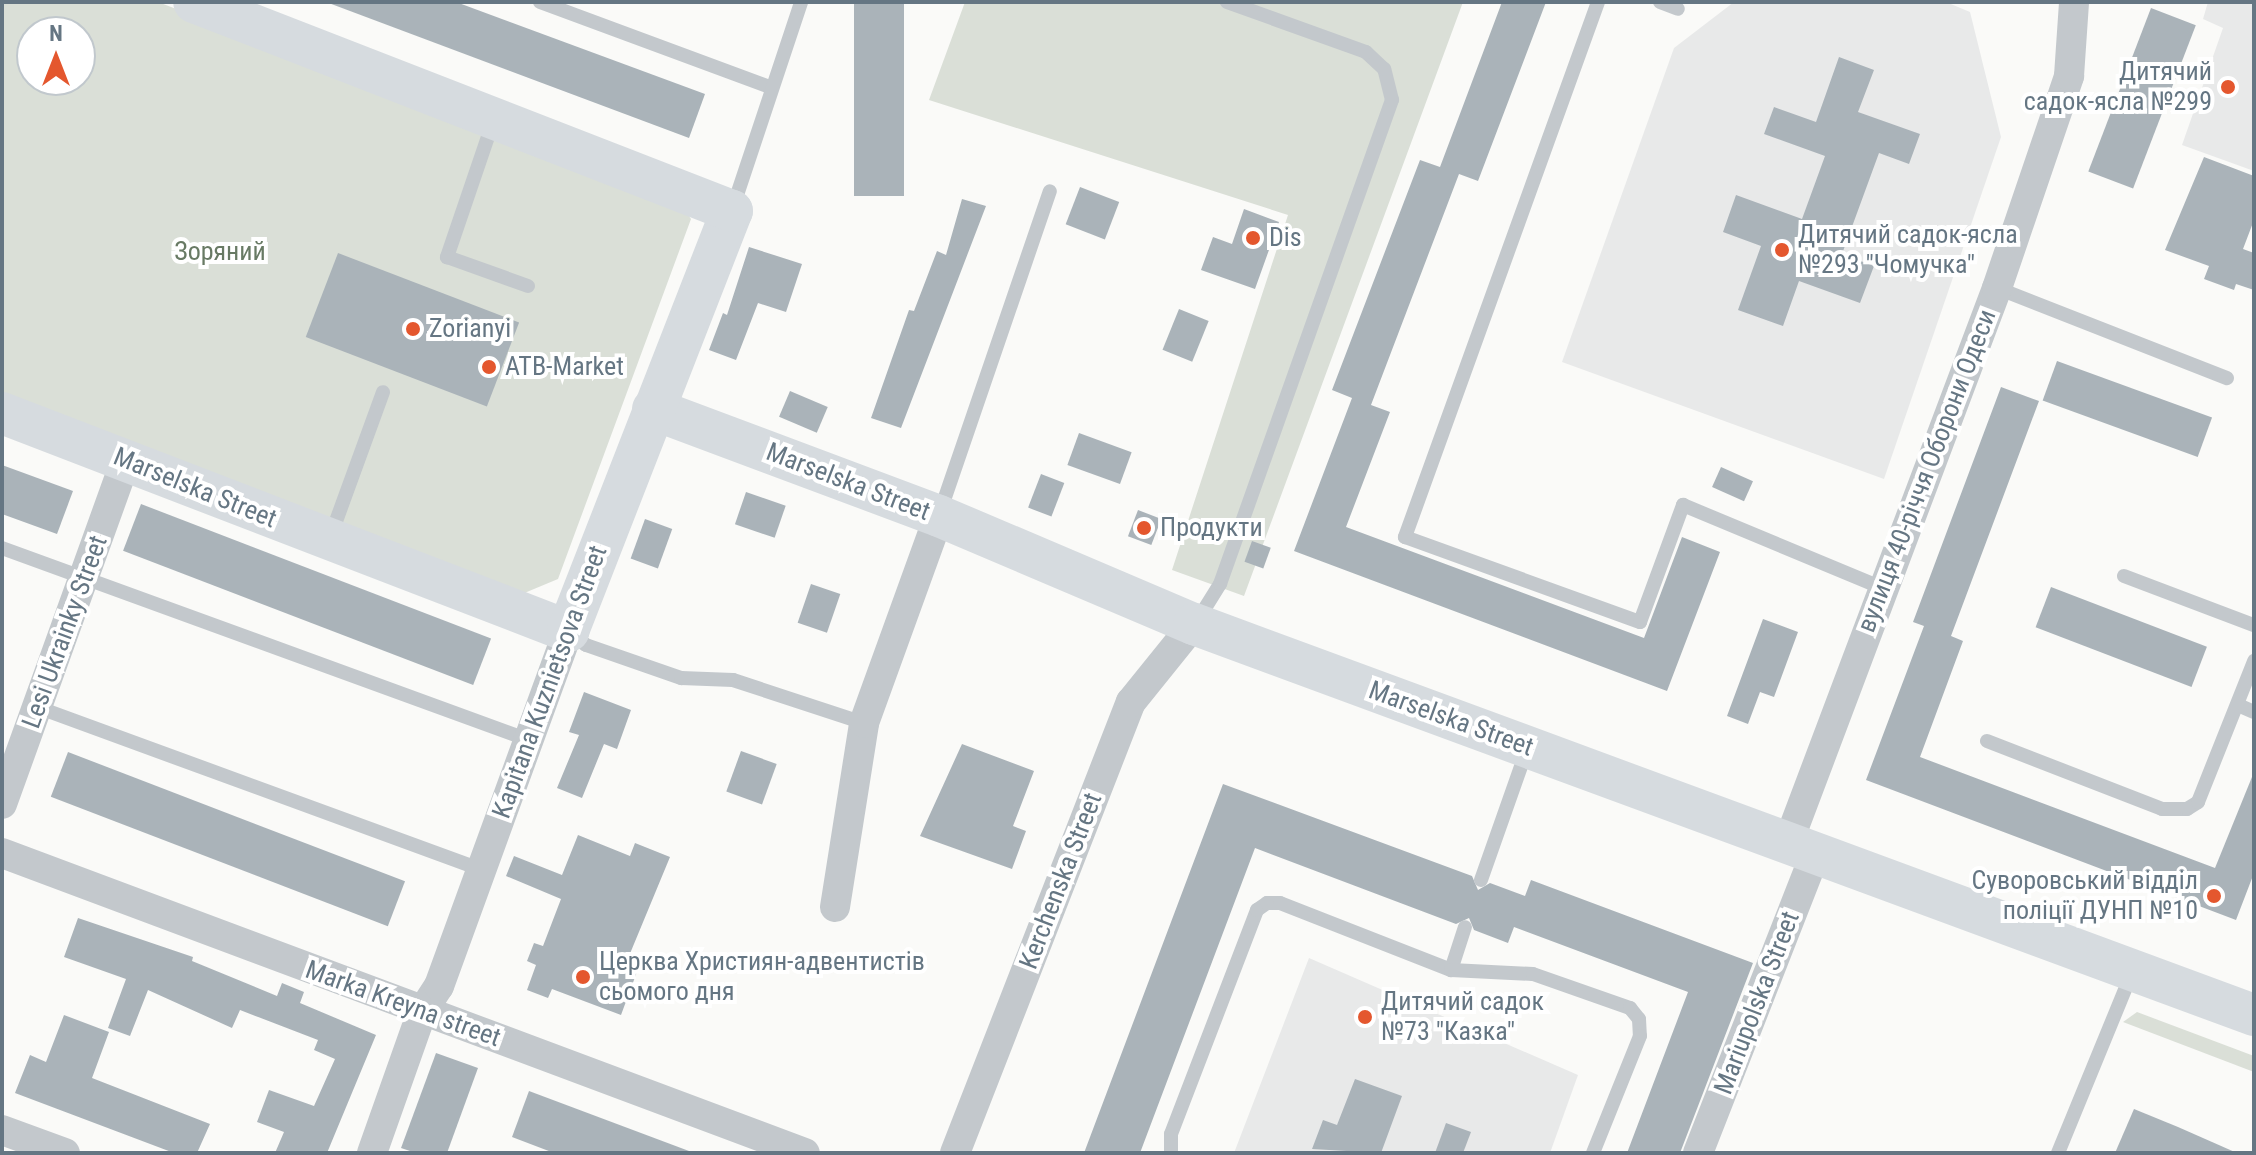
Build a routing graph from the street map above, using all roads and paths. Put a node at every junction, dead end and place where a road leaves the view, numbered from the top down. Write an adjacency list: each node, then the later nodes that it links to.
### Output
1 (194, 2): 10 (street)
2 (540, 2): 9 (lane)
3 (801, 2): 9 (lane)
4 (1227, 2): 26 (lane)
5 (1598, 2): 25 (lane)
6 (1660, 2): 8 (lane)
7 (2074, 2): 14 (street, вулиця 40-річчя Оборони Одеси)
8 (1678, 9)
9 (770, 87): 12 (lane)
10 (494, 118): 12 (street); 13 (lane)
11 (1050, 191): 20 (lane)
12 (732, 211): 17 (street, Kapitana Kuznietsova Street)
13 (528, 286)
14 (1997, 288): 15 (lane); 25 (street, вулиця 40-річчя Оборони Одеси)
15 (2227, 378)
16 (383, 392): 21 (lane)
17 (653, 409): 20 (street, Marselska Street); 28 (street, Kapitana Kuznietsova Street)
18 (2, 413): 19 (street, Marselska Street)
19 (126, 460): 21 (street, Marselska Street); 24 (street, Lesi Ukrainky Street)
20 (939, 516): 26 (street, Marselska Street); 33 (street)
21 (328, 541): 28 (street, Marselska Street)
22 (2, 548): 24 (lane)
23 (2124, 576): 27 (lane)
24 (85, 578): 31 (street, Lesi Ukrainky Street); 34 (lane)
25 (1882, 588): 38 (street, вулиця 40-річчя Оборони Одеси)
26 (1194, 624): 36 (street, Marselska Street); 52 (street, Kerchenska Street)
27 (2254, 625)
28 (568, 631): 33 (lane); 34 (street, Kapitana Kuznietsova Street)
29 (2254, 661): 30 (lane)
30 (2238, 705): 32 (lane); 35 (lane)
31 (37, 707): 37 (street, Lesi Ukrainky Street); 40 (lane)
32 (2254, 712)
33 (864, 723): 42 (street)
34 (529, 740): 40 (street, Kapitana Kuznietsova Street)
35 (1987, 741)
36 (1528, 747): 38 (street, Marselska Street); 41 (lane)
37 (2, 804)
38 (1802, 848): 45 (street, Marselska Street); 55 (street, Mariupolska Street)
39 (2, 853): 46 (street, Marka Kreyna street)
40 (482, 870): 46 (street, Kapitana Kuznietsova Street)
41 (1481, 880)
42 (835, 907)
43 (1465, 927): 44 (lane)
44 (1451, 970): 53 (lane); 54 (lane)
45 (2132, 971): 47 (street, Marselska Street); 56 (lane)
46 (422, 1012): 50 (street, Kapitana Kuznietsova Street); 51 (street, Marka Kreyna street)
47 (2254, 1015)
48 (2, 1130): 49 (street)
49 (65, 1153)
50 (372, 1153)
51 (805, 1153)
52 (955, 1153)
53 (1171, 1153)
54 (1593, 1153)
55 (1698, 1153)
56 (2058, 1153)

